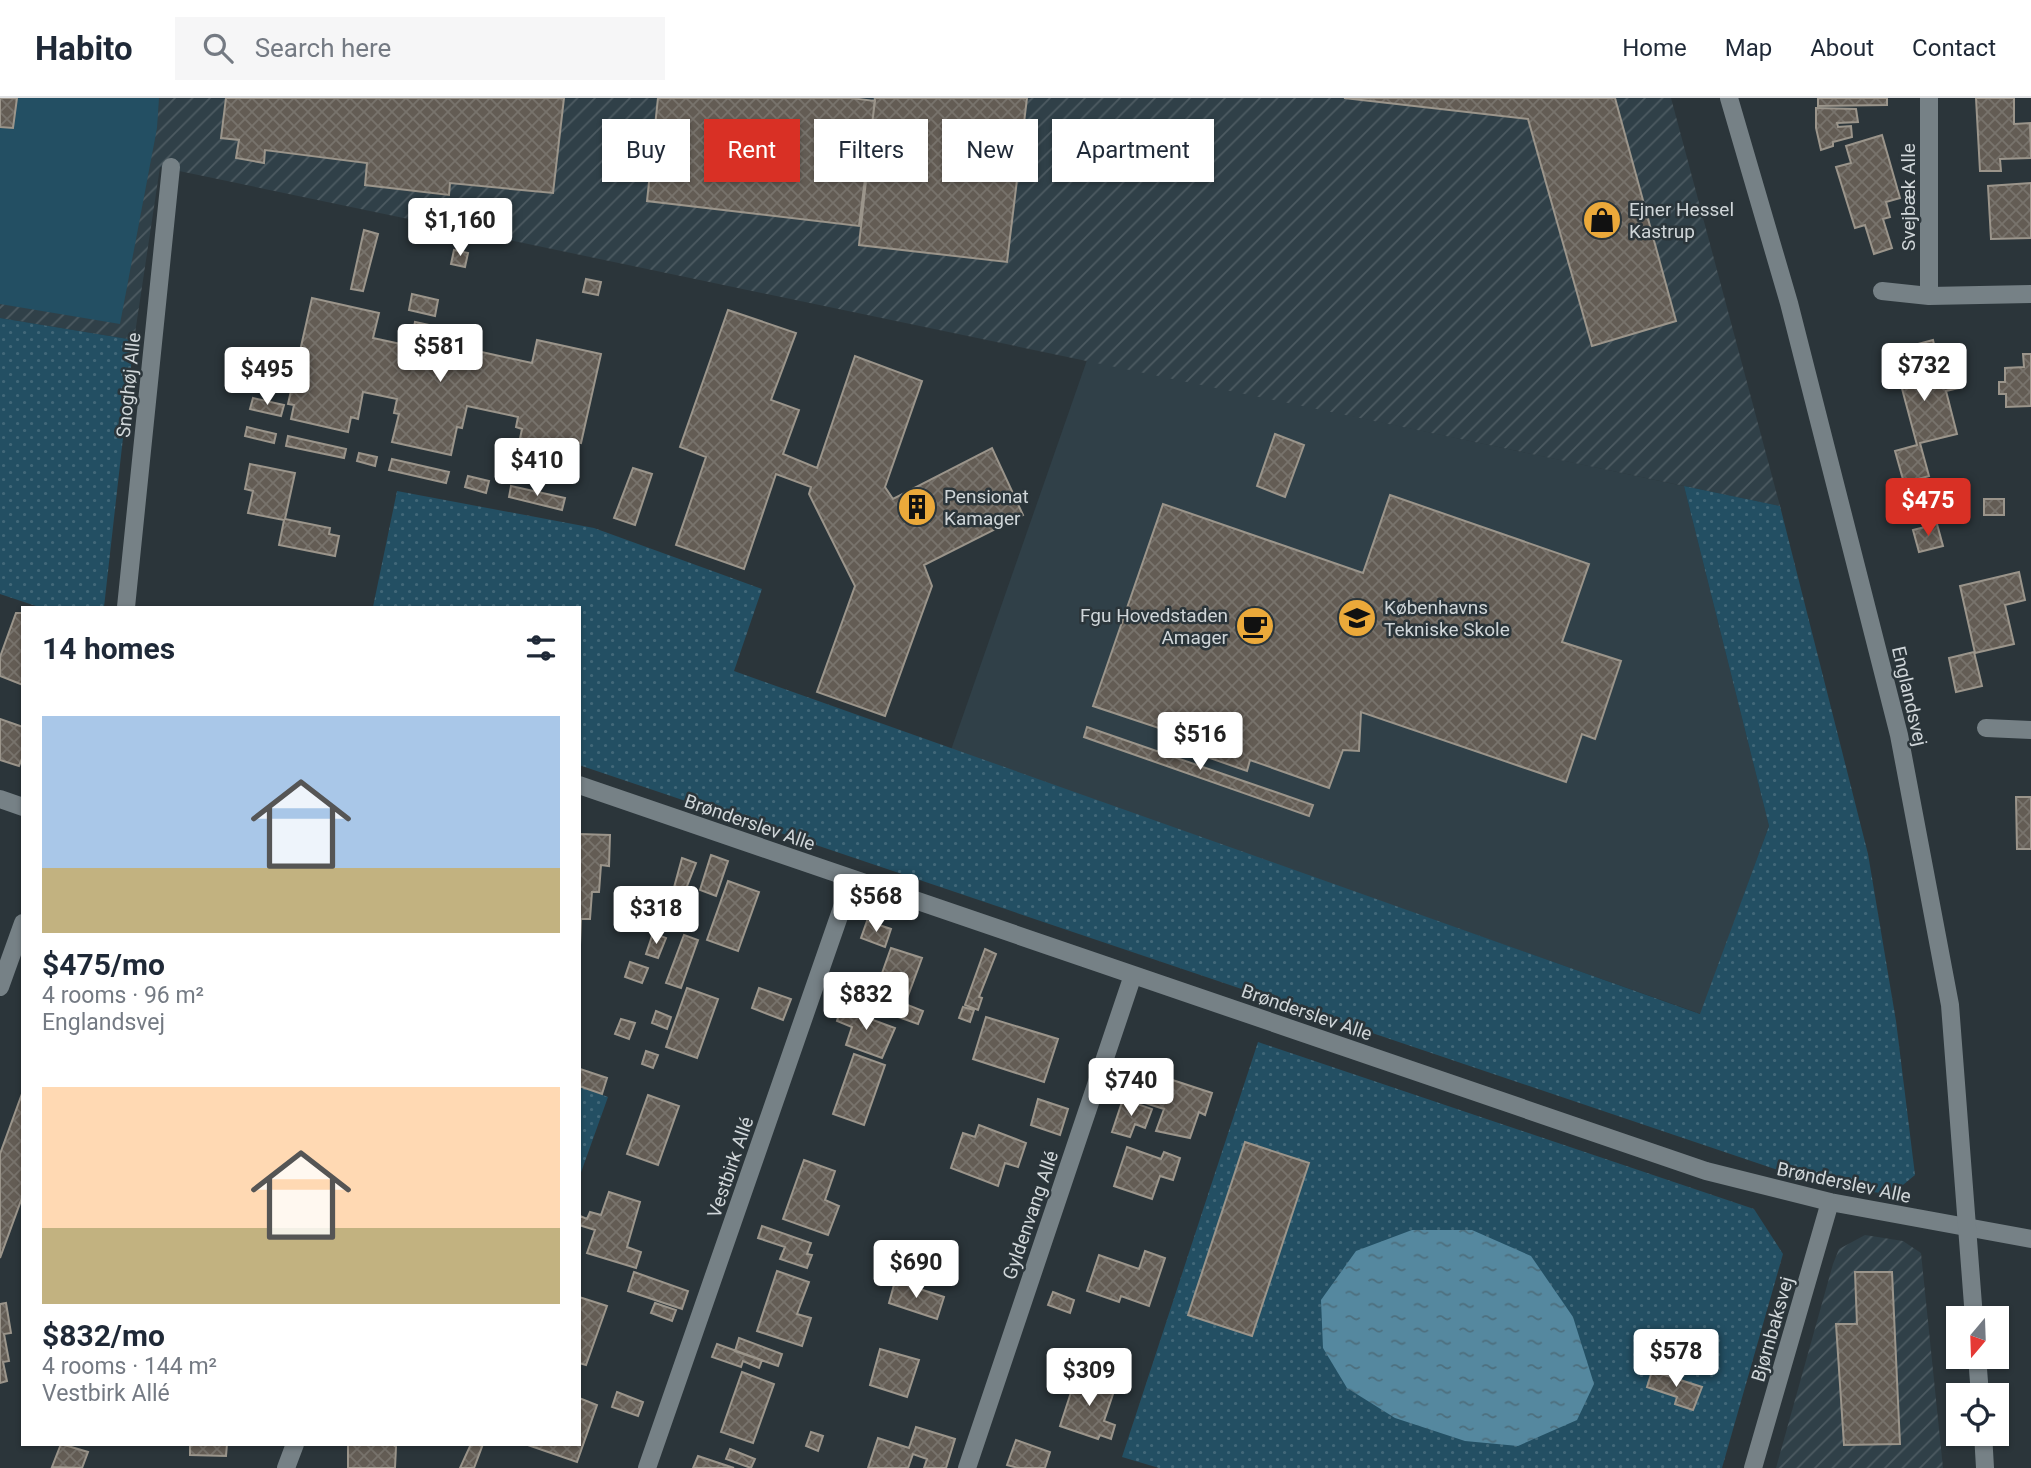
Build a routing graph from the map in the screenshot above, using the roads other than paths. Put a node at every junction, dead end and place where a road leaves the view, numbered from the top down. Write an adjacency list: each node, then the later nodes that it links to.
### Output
1 (1729, 98): 18 (street, Englandsvej)
2 (1928, 98): 6 (street, Svejbæk Alle)
3 (171, 167): 7 (street, Snoghøj Alle)
4 (1882, 291): 6 (street)
5 (2031, 294): 6 (street)
6 (1929, 296)
7 (126, 606)
8 (1986, 728): 9 (street)
9 (2031, 730)
10 (581, 786): 13 (street, Brønderslev Alle)
11 (0, 799): 12 (street)
12 (21, 806)
13 (852, 879): 15 (street, Brønderslev Alle); 24 (street, Vestbirk Allé)
14 (21, 929): 16 (street)
15 (1133, 975): 17 (street, Brønderslev Alle); 25 (street, Gyldenvang Allé)
16 (0, 987)
17 (1830, 1202): 18 (street, Brønderslev Alle); 26 (street, Bjørnbaksvej)
18 (1967, 1229): 19 (street, Brønderslev Alle); 20 (street, Englandsvej)
19 (2031, 1239)
20 (1973, 1306)
21 (294, 1446): 23 (street)
22 (1984, 1446): 27 (street)
23 (286, 1468)
24 (647, 1468)
25 (967, 1468)
26 (1753, 1468)
27 (1985, 1468)

